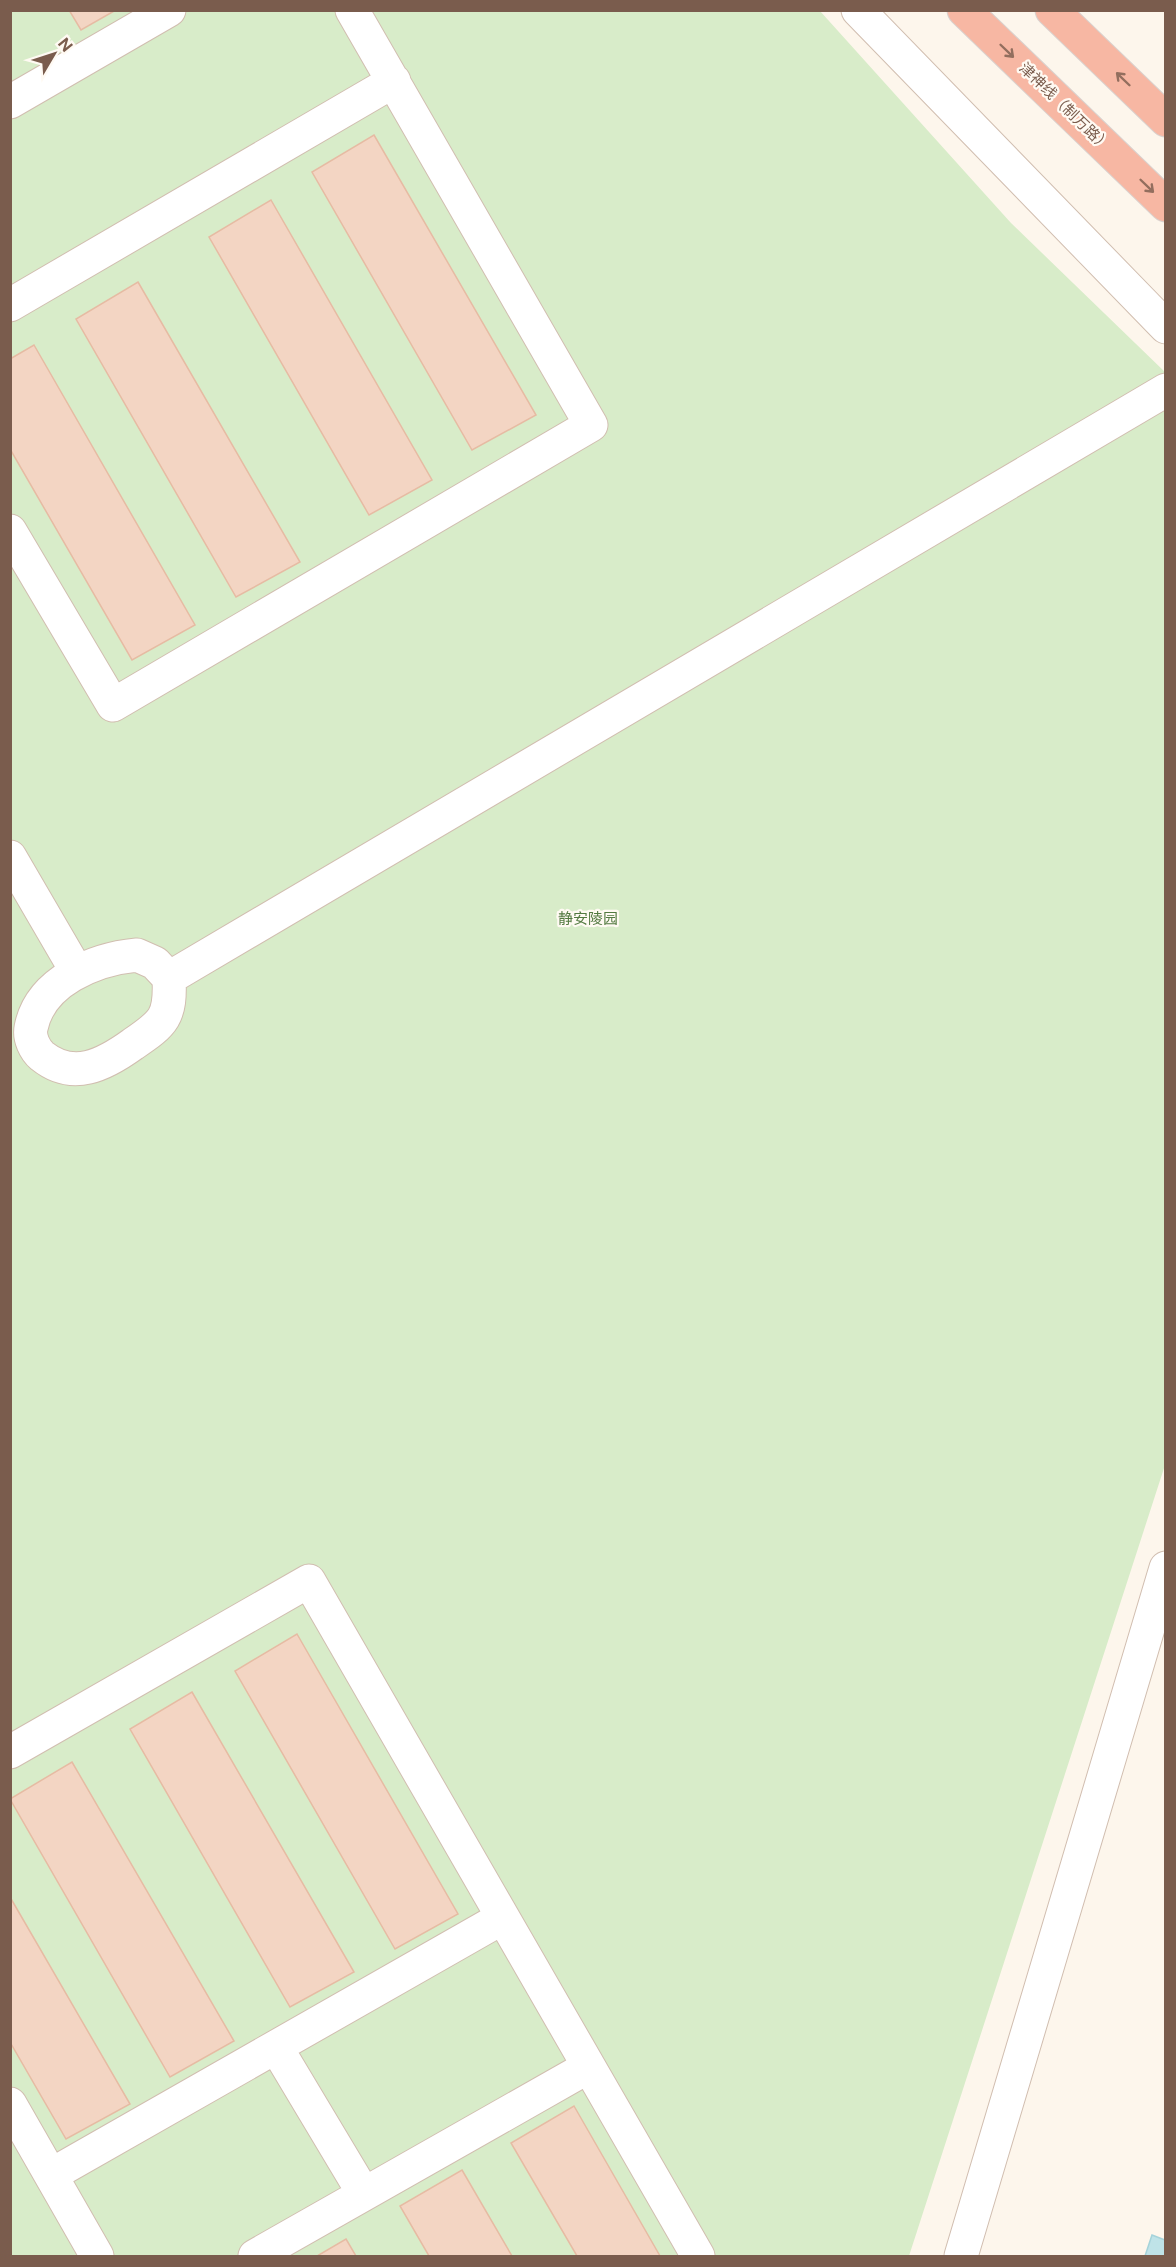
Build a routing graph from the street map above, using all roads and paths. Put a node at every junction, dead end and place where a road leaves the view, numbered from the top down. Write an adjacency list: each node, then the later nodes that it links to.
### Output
1 (169, 10): 7 (street)
2 (352, 10): 6 (street)
3 (858, 10): 11 (street)
4 (964, 10): 9 (highway, 津神线（制万路）, one-way to 9)
5 (1052, 10): 8 (highway, one-way to 5)
6 (394, 81): 10 (street); 13 (street)
7 (10, 102)
8 (1166, 120)
9 (1166, 205)
10 (10, 305)
11 (1166, 327)
12 (1166, 390): 16 (street)
13 (10, 531)
14 (10, 857): 15 (street)
15 (77, 972): 16 (street); 17 (street)
16 (169, 978): 17 (street)
17 (23, 1057)
18 (1166, 1568): 29 (street)
19 (10, 1752): 20 (street)
20 (502, 1918): 21 (street); 22 (street)
21 (276, 2047): 24 (street); 25 (street)
22 (588, 2067): 25 (street); 28 (street)
23 (10, 2104): 24 (street)
24 (51, 2175): 26 (street)
25 (364, 2194): 27 (street)
26 (97, 2256)
27 (255, 2256)
28 (698, 2256)
29 (961, 2256)

